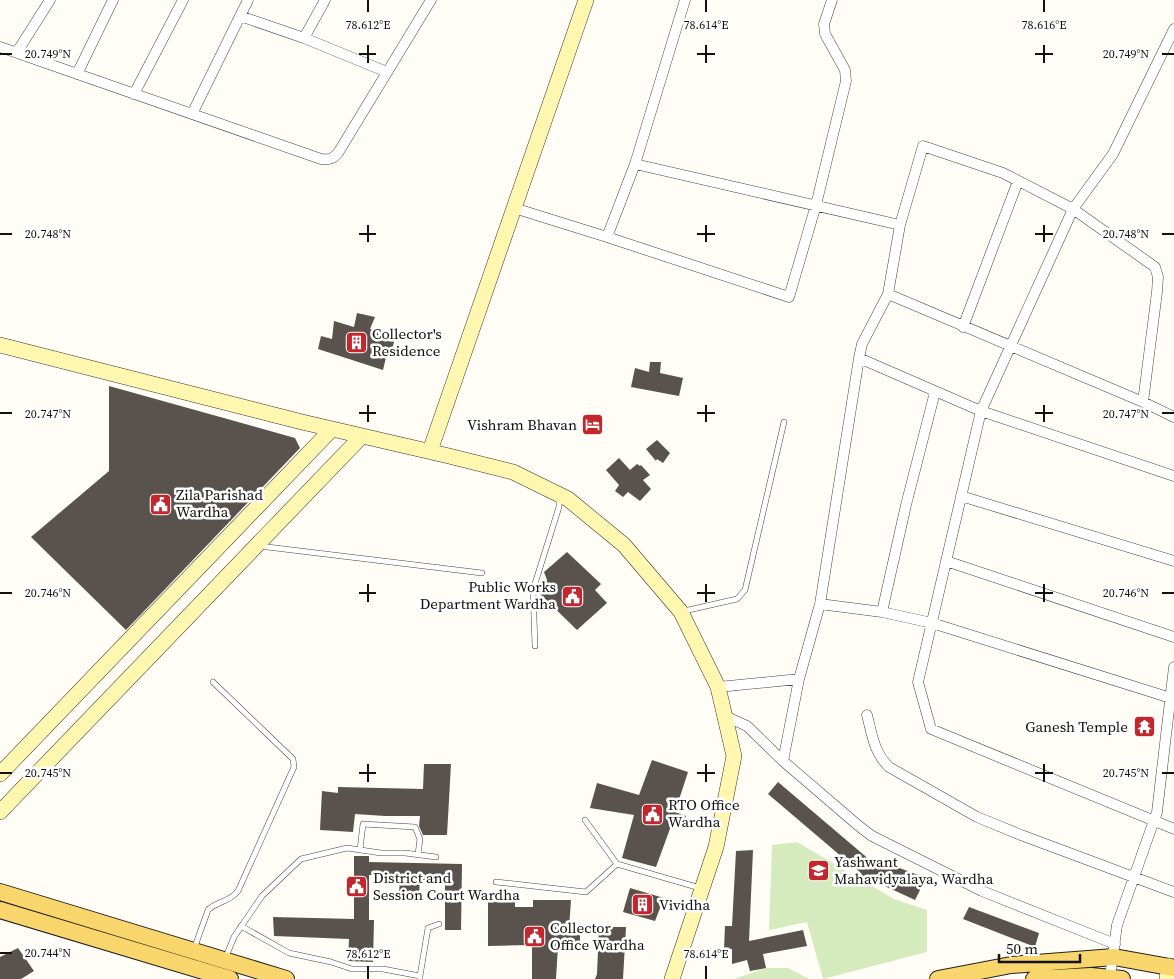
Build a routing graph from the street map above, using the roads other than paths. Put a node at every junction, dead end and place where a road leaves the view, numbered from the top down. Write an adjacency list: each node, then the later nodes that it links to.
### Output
1 (50, 0): 14 (street)
2 (113, 0): 16 (street)
3 (183, 0): 17 (street)
4 (248, 0): 10 (street)
5 (325, 0): 12 (street)
6 (431, 0): 15 (street)
7 (586, 0): 22 (main road)
8 (685, 0): 19 (street)
9 (832, 0): 21 (street)
10 (240, 16): 12 (street); 18 (street)
11 (1174, 29): 23 (street)
12 (304, 38): 15 (street)
13 (0, 47): 14 (street)
14 (17, 52): 16 (street)
15 (388, 72): 18 (street)
16 (77, 74): 17 (street)
17 (134, 94): 18 (street)
18 (192, 114)
19 (635, 164): 21 (street); 25 (street)
20 (1018, 180): 23 (street); 24 (street); 27 (street)
21 (816, 206): 24 (street); 25 (street)
22 (514, 208): 25 (street); 38 (main road)
23 (1073, 210): 29 (street); 32 (street)
24 (900, 225): 26 (street)
25 (607, 238)
26 (888, 294): 27 (street); 30 (street)
27 (963, 327): 29 (street)
28 (0, 345): 36 (main road)
29 (1010, 347): 32 (street); 33 (street)
30 (859, 358): 31 (street); 46 (street)
31 (935, 392): 33 (street); 48 (street)
32 (1143, 402): 34 (street)
33 (981, 412): 39 (street); 41 (street)
34 (1174, 417)
35 (784, 422): 47 (lane)
36 (332, 430): 37 (main road); 60 (main road)
37 (362, 436): 38 (main road); 42 (main road)
38 (430, 451): 40 (main road)
39 (1174, 476)
40 (560, 495): 47 (main road); 51 (lane)
41 (961, 496): 43 (street); 44 (street)
42 (256, 546): 45 (lane); 61 (main road)
43 (946, 561): 49 (street); 50 (street)
44 (1174, 561)
45 (482, 573)
46 (820, 604): 48 (street); 53 (street)
47 (681, 612): 55 (main road)
48 (882, 612): 49 (street)
49 (932, 623): 56 (street); 63 (street)
50 (1174, 637)
51 (535, 646)
52 (1174, 667): 56 (street)
53 (799, 680): 55 (street); 59 (street)
54 (213, 682): 78 (lane)
55 (718, 687): 58 (main road)
56 (1172, 698): 63 (street)
57 (867, 715): 69 (street)
58 (725, 716): 59 (street); 71 (main road)
59 (783, 760): 77 (street)
60 (0, 774)
61 (0, 812)
62 (586, 820): 68 (lane)
63 (1154, 821): 64 (street); 69 (street)
64 (1174, 829)
65 (360, 850): 66 (lane); 66 (lane); 76 (lane)
66 (418, 854): 67 (lane)
67 (436, 857)
68 (617, 864): 70 (lane); 71 (lane)
69 (1134, 878): 73 (street); 77 (street)
70 (496, 882)
71 (703, 888): 84 (main road)
72 (0, 892): 78 (main road)
73 (1174, 892)
74 (0, 910): 80 (main road)
75 (439, 924): 81 (lane)
76 (241, 926): 80 (lane); 81 (lane)
77 (1114, 951): 79 (main road); 82 (street); 85 (main road)
78 (193, 952): 80 (main road)
79 (1170, 971)
80 (224, 974): 83 (main road)
81 (420, 978)
82 (1116, 978): 86 (main road)
83 (286, 979)
84 (672, 979)
85 (938, 979)
86 (1034, 979)

